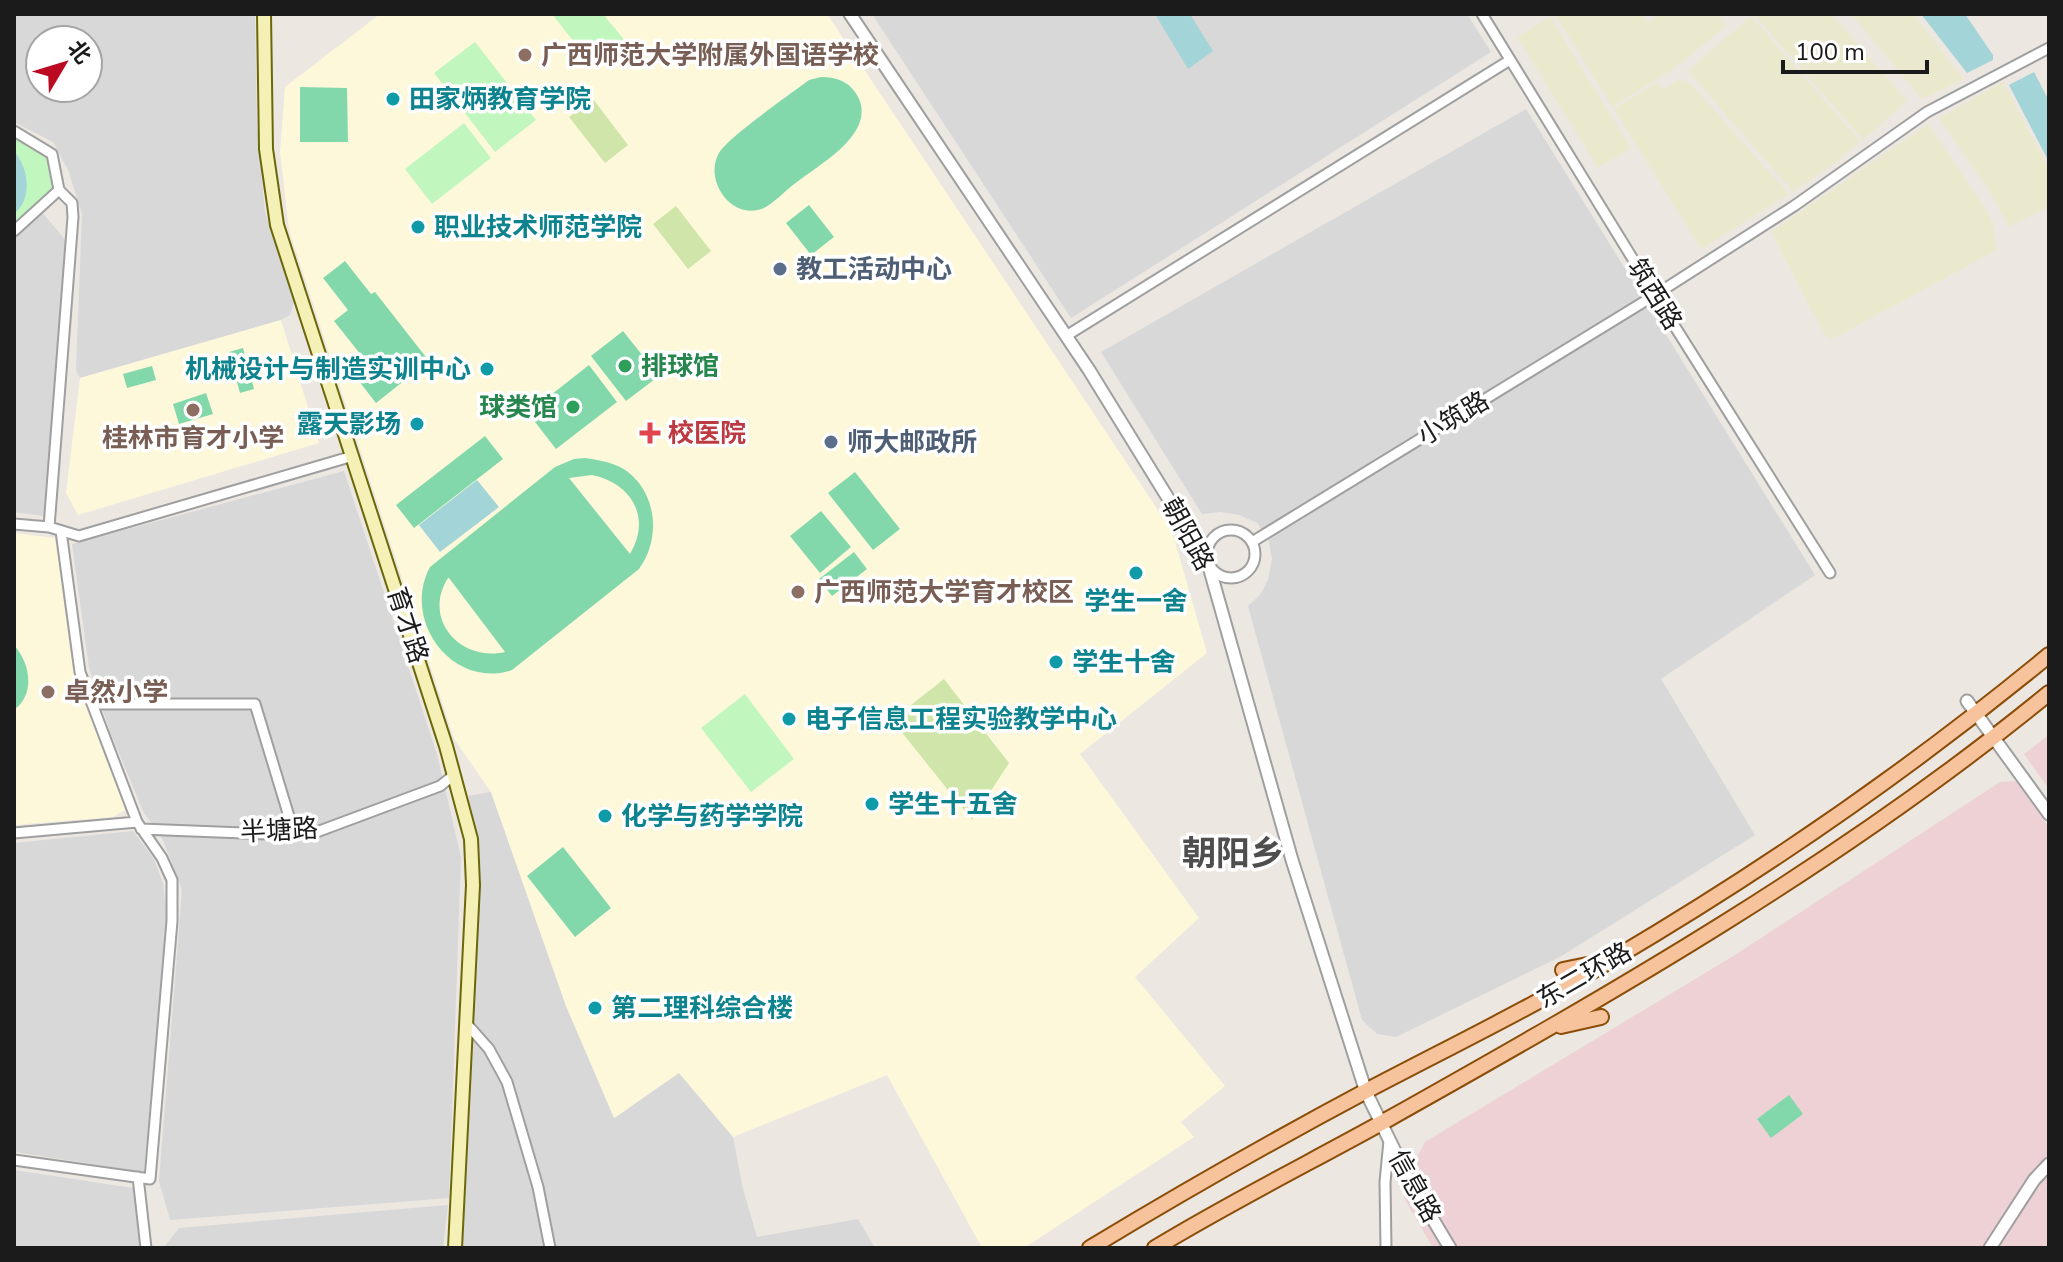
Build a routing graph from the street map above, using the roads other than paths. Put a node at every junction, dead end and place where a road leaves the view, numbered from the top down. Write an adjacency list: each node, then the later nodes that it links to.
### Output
1 (264, 14): 11 (main road, 育才路)
2 (850, 14): 10 (street, 朝阳路)
3 (1482, 14): 5 (street, 筑西路)
4 (2049, 48): 9 (street, 小筑路)
5 (1510, 60): 9 (street, 筑西路); 10 (street)
6 (14, 131): 7 (street)
7 (59, 190): 8 (street); 13 (street)
8 (14, 231)
9 (1655, 295): 15 (street, 小筑路); 17 (street, 筑西路)
10 (1066, 336): 16 (street, 朝阳路)
11 (353, 456): 14 (street); 24 (main road, 育才路)
12 (14, 524): 13 (street)
13 (49, 527): 14 (street)
14 (61, 531): 21 (street)
15 (1252, 542): 16 (street); 16 (street)
16 (1208, 563): 34 (street, 朝阳路)
17 (1830, 573)
18 (2049, 655): 22 (main road, 东二环路)
19 (2049, 693): 23 (main road, 东二环路)
20 (1967, 701): 22 (street)
21 (92, 704): 26 (street); 28 (street)
22 (1977, 714): 23 (street); 29 (main road, 东二环路)
23 (1995, 737): 25 (street); 33 (main road, 东二环路)
24 (454, 775): 28 (street, 半塘路); 32 (main road, 育才路)
25 (2049, 814)
26 (139, 826): 27 (street, 半塘路); 28 (street, 半塘路); 39 (street)
27 (14, 833)
28 (294, 833)
29 (1613, 959): 30 (main road); 34 (main road, 东二环路)
30 (1563, 970)
31 (1601, 1017): 33 (main road)
32 (466, 1023): 41 (main road, 育才路); 42 (street)
33 (1545, 1030): 35 (main road, 东二环路)
34 (1366, 1092): 35 (street, 朝阳路); 43 (main road, 东二环路)
35 (1381, 1123): 36 (street, 信息路); 44 (main road, 东二环路)
36 (1389, 1141): 45 (street); 46 (street, 信息路)
37 (14, 1160): 39 (street)
38 (2049, 1164): 47 (street)
39 (138, 1177): 40 (street)
40 (146, 1248)
41 (455, 1248)
42 (550, 1248)
43 (1090, 1248)
44 (1155, 1248)
45 (1386, 1248)
46 (1450, 1248)
47 (1990, 1248)

